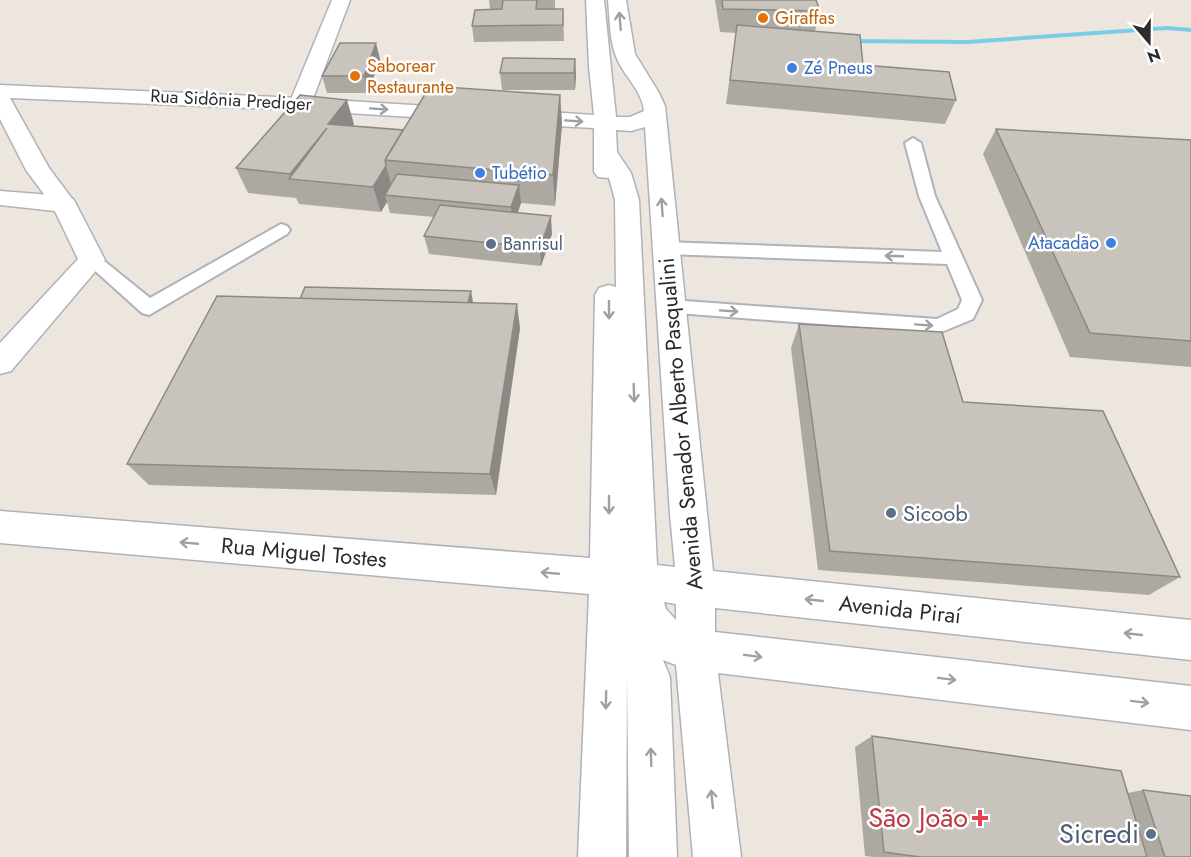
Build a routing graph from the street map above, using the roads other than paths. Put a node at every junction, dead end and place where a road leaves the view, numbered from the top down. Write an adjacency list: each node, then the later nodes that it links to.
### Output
1 (341, 0): 6 (street)
2 (595, 0): 10 (street)
3 (617, 0): 7 (street, Avenida Senador Alberto Pasqualini, one-way to 3)
4 (0, 91): 6 (street, Rua Sidônia Prediger)
5 (0, 99): 13 (street)
6 (300, 104): 8 (street, Rua Sidônia Prediger, one-way to 8)
7 (654, 114): 10 (street); 15 (street, Avenida Senador Alberto Pasqualini, one-way to 7)
8 (476, 115)
9 (499, 116): 10 (street, one-way to 10)
10 (605, 137): 21 (street, one-way to 21)
11 (913, 143): 16 (lane)
12 (0, 198): 13 (street)
13 (64, 204): 17 (street)
14 (281, 230): 17 (lane)
15 (665, 248): 16 (lane, one-way to 15); 18 (street, Avenida Senador Alberto Pasqualini)
16 (952, 258): 18 (lane, one-way to 16)
17 (92, 260): 19 (street)
18 (671, 307): 22 (street, Avenida Senador Alberto Pasqualini)
19 (0, 363)
20 (0, 527): 21 (street, Rua Miguel Tostes, one-way to 20)
21 (624, 579): 22 (street, Avenida Piraí); 24 (street); 26 (street, one-way to 26); 27 (street, one-way to 21)
22 (696, 588): 23 (street, Avenida Piraí, one-way to 22); 24 (street, Avenida Senador Alberto Pasqualini)
23 (1191, 640)
24 (695, 650): 25 (street, one-way to 25); 28 (street, Avenida Senador Alberto Pasqualini, one-way to 24)
25 (1191, 708)
26 (602, 857)
27 (653, 857)
28 (717, 857)

